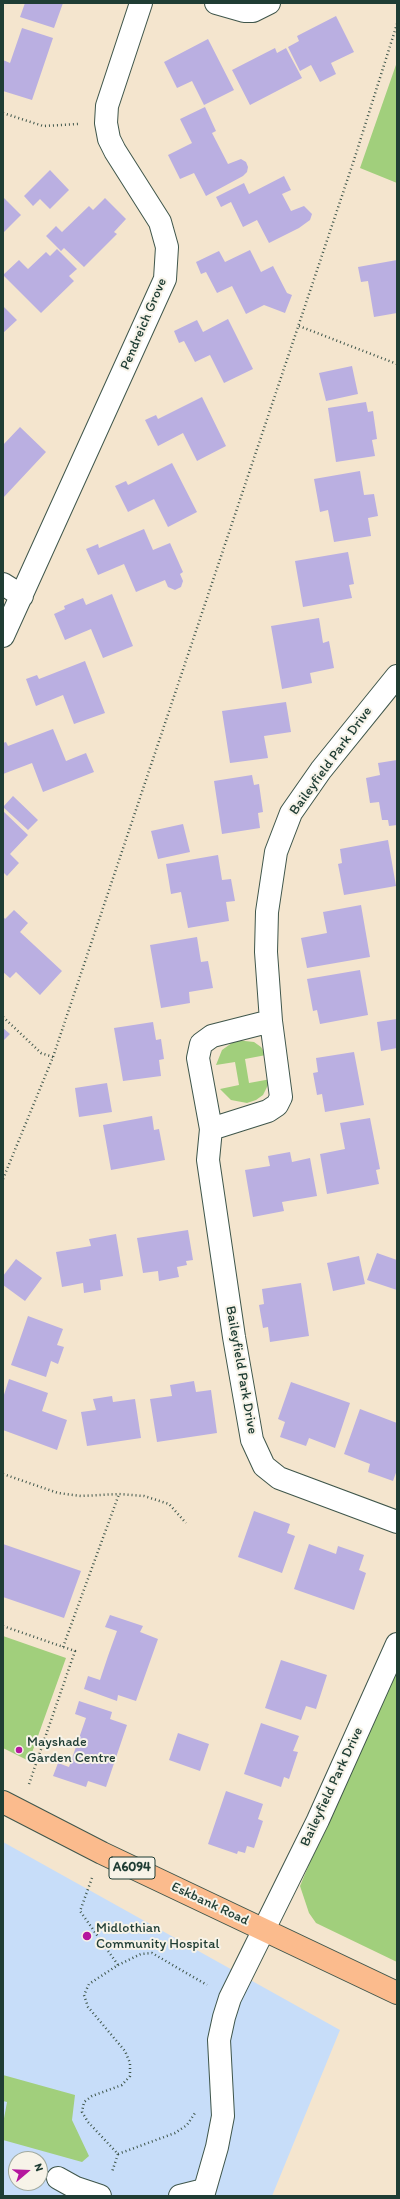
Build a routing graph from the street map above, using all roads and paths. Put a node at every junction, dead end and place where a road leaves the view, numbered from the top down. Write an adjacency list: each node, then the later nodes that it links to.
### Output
1 (141, 3): 6 (street, Pendreich Grove)
2 (216, 3): 3 (street)
3 (269, 3)
4 (397, 24): 7 (path)
5 (3, 113): 6 (path)
6 (106, 123): 10 (street, Pendreich Grove)
7 (298, 326): 8 (path); 15 (path)
8 (397, 364)
9 (3, 584): 10 (street)
10 (22, 596): 11 (street, Pendreich Grove)
11 (3, 636)
12 (397, 676): 14 (street, Baileyfield Park Drive)
13 (3, 1017): 15 (path)
14 (271, 1021): 16 (street, Baileyfield Park Drive); 16 (street, Baileyfield Park Drive)
15 (53, 1057): 17 (path)
16 (211, 1129): 20 (street, Baileyfield Park Drive)
17 (3, 1179)
18 (3, 1474): 19 (path)
19 (119, 1494): 21 (path); 24 (path)
20 (397, 1522)
21 (186, 1523)
22 (3, 1626): 24 (path)
23 (397, 1644): 27 (street, Baileyfield Park Drive)
24 (63, 1647): 25 (path)
25 (11, 1806): 26 (main road, Eskbank Road / A6094)
26 (102, 1853): 27 (main road, Eskbank Road / A6094); 28 (path)
27 (264, 1929): 29 (main road, Eskbank Road / A6094); 30 (street, Baileyfield Park Drive)
28 (118, 1965): 30 (path); 32 (path)
29 (397, 1993)
30 (230, 1998): 35 (street, Baileyfield Park Drive)
31 (195, 2112): 32 (path)
32 (118, 2154): 33 (path)
33 (111, 2175)
34 (58, 2178): 36 (street)
35 (203, 2193): 37 (street)
36 (100, 2196)
37 (180, 2196)

